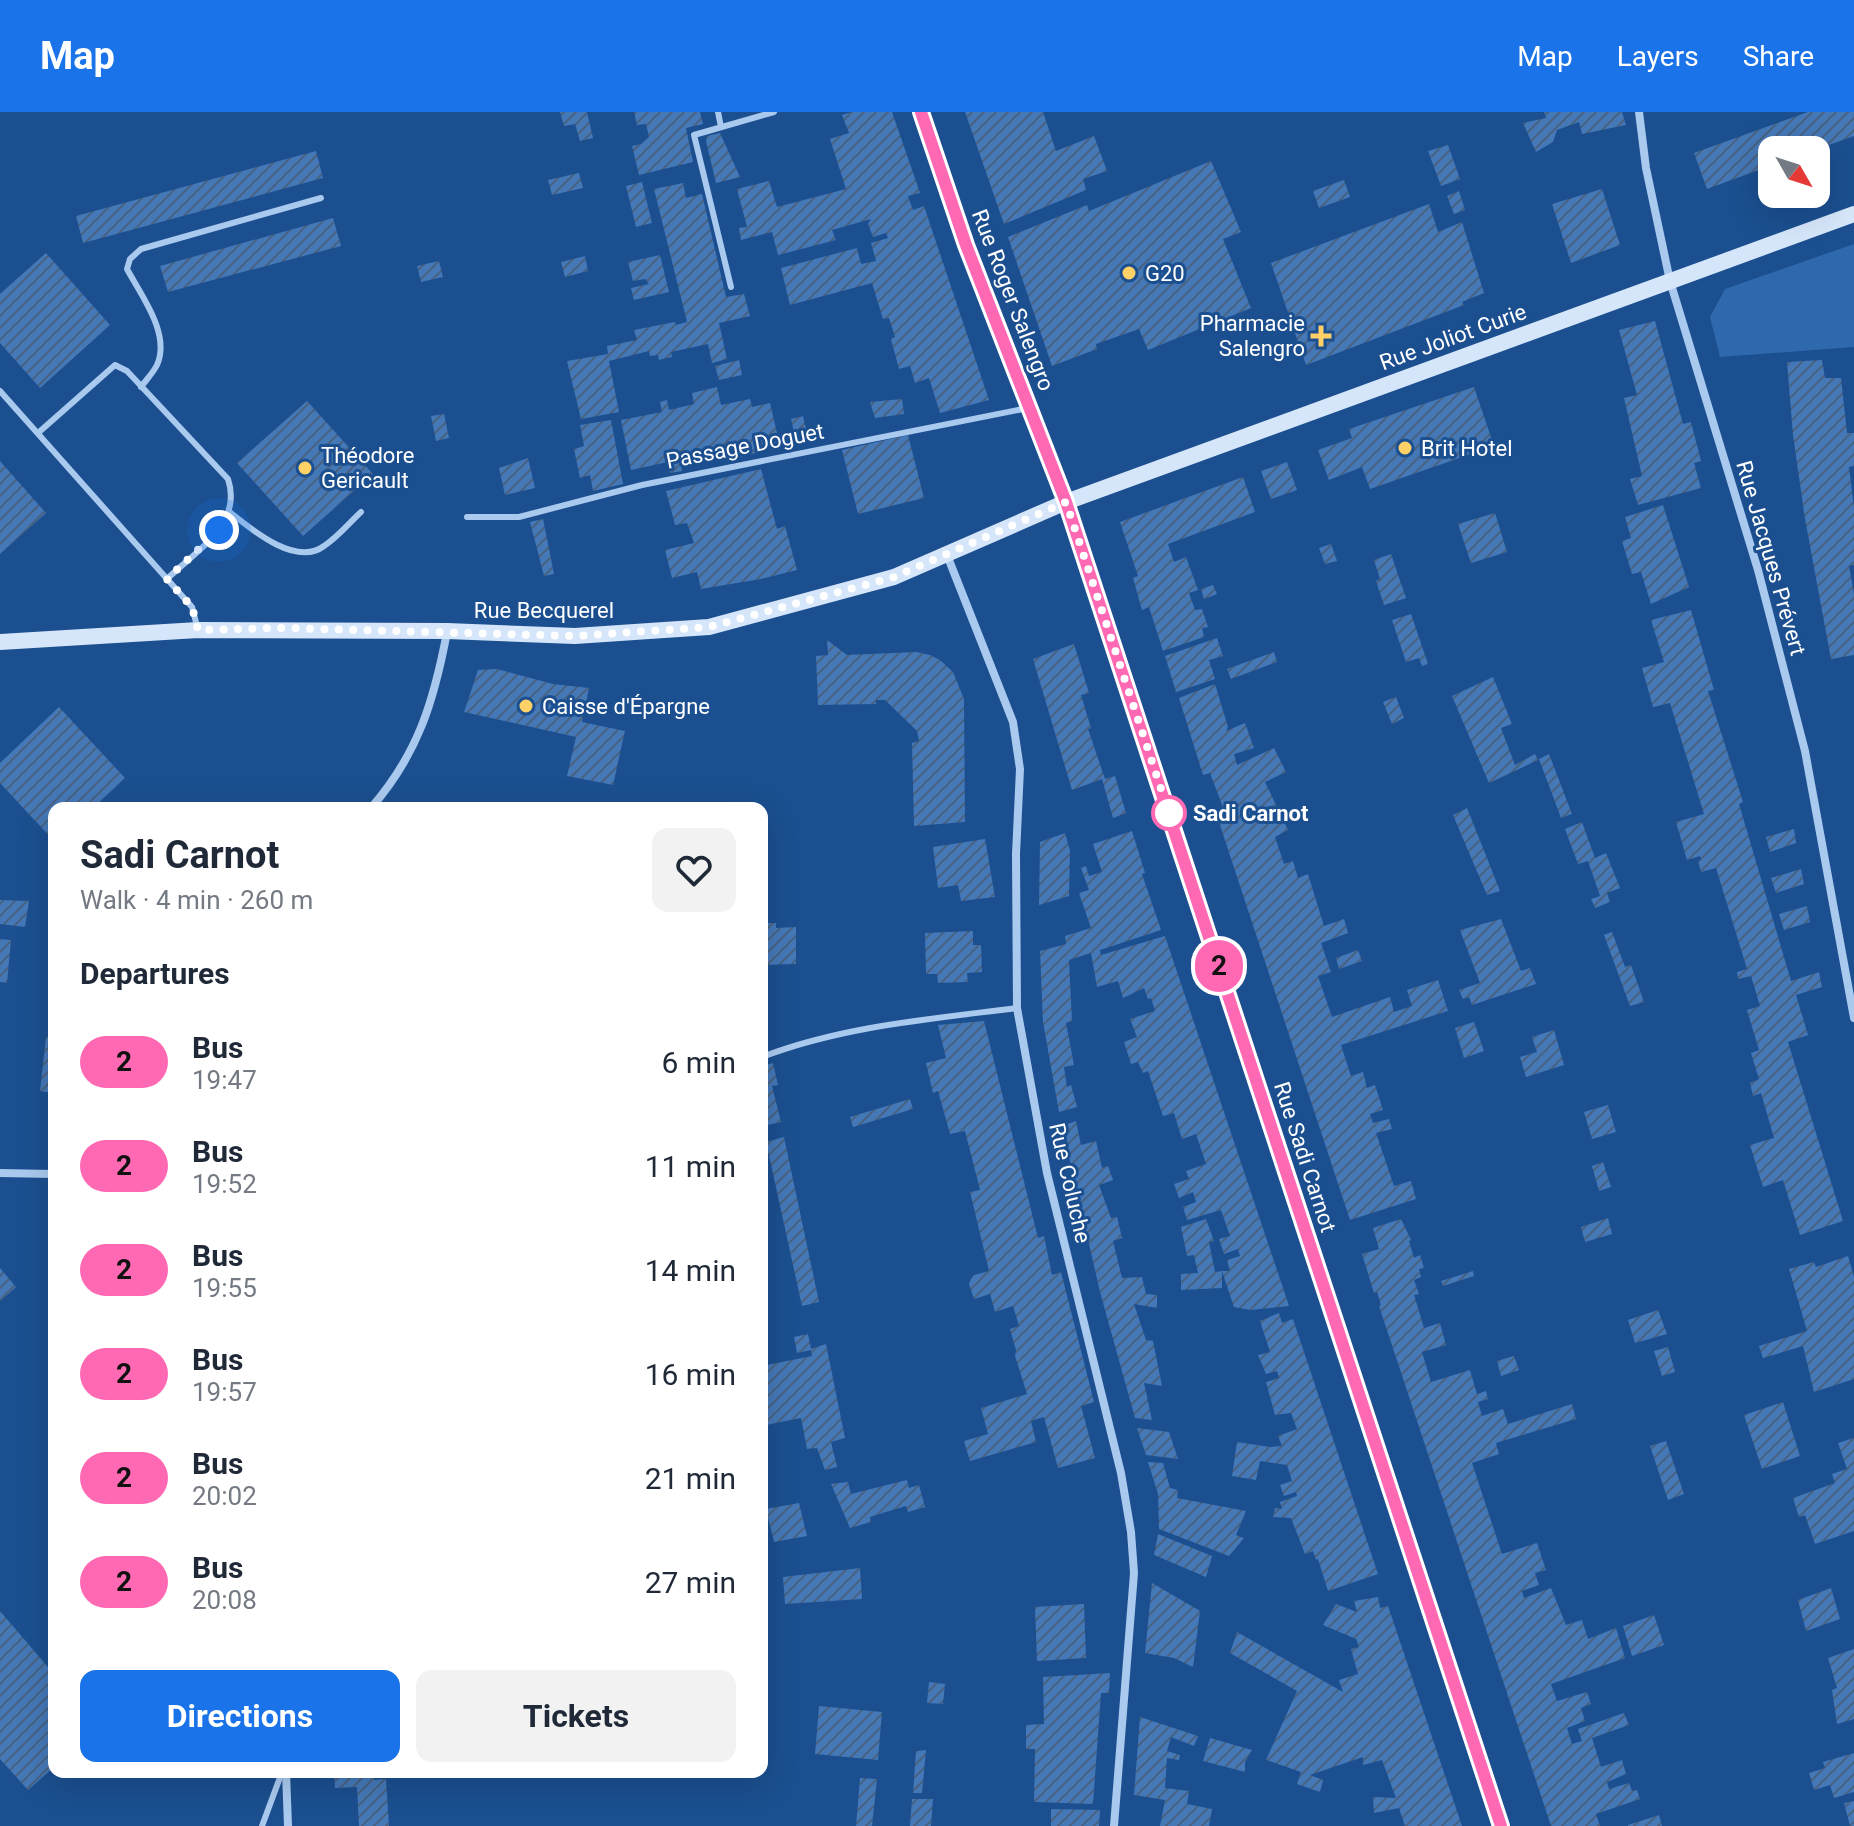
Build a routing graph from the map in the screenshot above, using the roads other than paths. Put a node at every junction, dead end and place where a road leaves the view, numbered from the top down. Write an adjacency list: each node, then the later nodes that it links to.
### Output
1 (718, 112): 5 (lane)
2 (774, 112): 5 (lane)
3 (921, 112): 12 (main road, Rue Roger Salengro)
4 (1639, 112): 8 (street, Rue Jacques Prévert)
5 (721, 127): 9 (lane)
6 (321, 198): 10 (lane)
7 (1854, 214): 8 (main road, Rue Joliot Curie)
8 (1670, 281): 14 (main road, Rue Joliot Curie); 25 (street, Rue Jacques Prévert)
9 (731, 287)
10 (141, 387): 13 (lane); 16 (lane)
11 (0, 391): 13 (lane)
12 (1031, 408): 14 (main road, Rue Roger Salengro); 17 (lane, Passage Doguet)
13 (38, 433): 19 (lane)
14 (1066, 502): 18 (main road, Rue Becquerel); 34 (main road, Rue Sadi Carnot)
15 (361, 512): 16 (lane)
16 (231, 513): 19 (lane)
17 (467, 517)
18 (947, 555): 21 (main road, Rue Becquerel); 24 (street, Rue Coluche)
19 (167, 579): 20 (lane)
20 (198, 630): 21 (main road, Rue Becquerel); 22 (main road, Rue Becquerel)
21 (447, 631): 23 (street)
22 (0, 642)
23 (376, 802)
24 (1017, 1008): 26 (lane); 33 (street, Rue Coluche)
25 (1854, 1018)
26 (768, 1055)
27 (0, 1173): 28 (street)
28 (48, 1174)
29 (282, 1778): 31 (lane)
30 (284, 1778): 32 (street)
31 (262, 1826)
32 (288, 1826)
33 (1114, 1826)
34 (1501, 1826)

